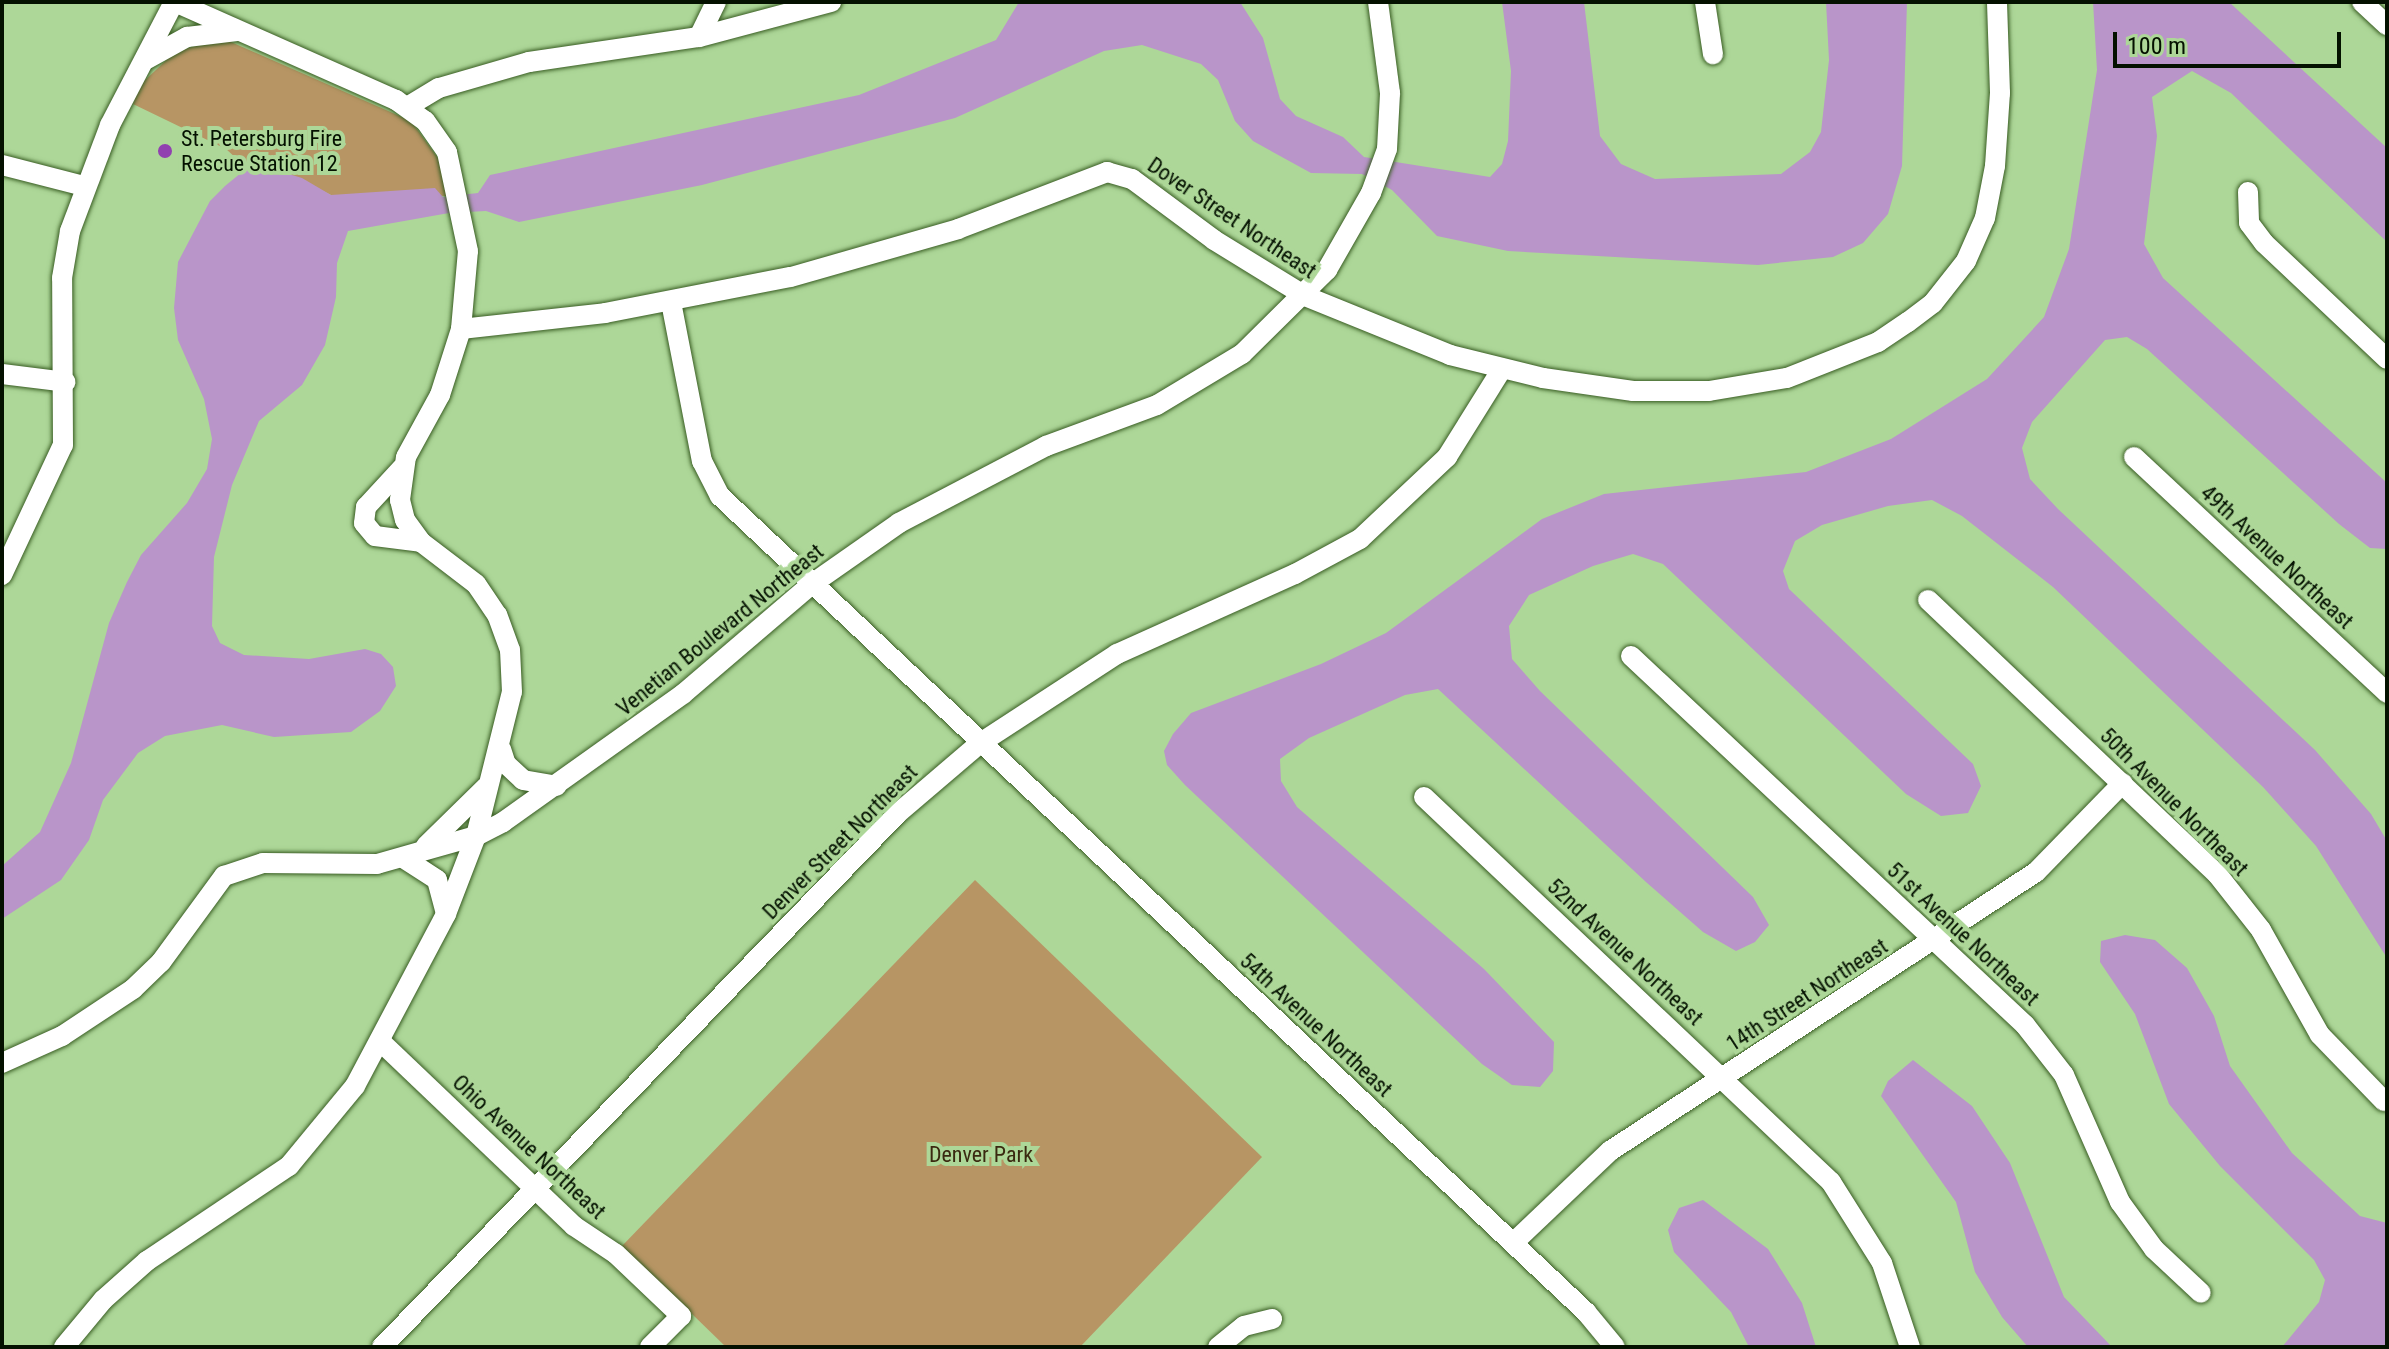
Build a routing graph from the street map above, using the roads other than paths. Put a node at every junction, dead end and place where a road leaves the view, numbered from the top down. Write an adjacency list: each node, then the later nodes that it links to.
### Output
1 (175, 2): 10 (street); 13 (street)
2 (217, 2): 10 (street)
3 (716, 2): 11 (street)
4 (831, 2): 11 (street)
5 (1378, 2): 18 (street, Venetian Boulevard Northeast)
6 (1705, 2): 12 (street)
7 (1997, 2): 22 (street, Dover Street Northeast)
8 (2362, 2): 9 (street)
9 (2387, 25)
10 (242, 31): 13 (street); 14 (street)
11 (699, 37): 14 (street)
12 (1713, 54)
13 (144, 61): 16 (street)
14 (407, 107): 20 (street)
15 (2, 165): 16 (street)
16 (84, 186): 24 (street)
17 (2248, 192): 21 (street)
18 (1305, 296): 19 (street, Dover Street Northeast); 22 (street, Dover Street Northeast); 29 (street, Venetian Boulevard Northeast)
19 (671, 302): 20 (street, Dover Street Northeast); 29 (street, 54th Avenue Northeast)
20 (461, 329): 26 (street)
21 (2387, 359)
22 (1502, 369): 33 (street, Denver Street Northeast)
23 (2, 374): 24 (street)
24 (66, 382): 28 (street)
25 (2134, 457): 32 (street, 49th Avenue Northeast)
26 (402, 468): 27 (street); 27 (street)
27 (421, 542): 34 (street)
28 (2, 575)
29 (812, 584): 33 (street, 54th Avenue Northeast); 37 (street, Venetian Boulevard Northeast)
30 (1928, 600): 36 (street, 50th Avenue Northeast)
31 (1631, 656): 42 (street, 51st Avenue Northeast)
32 (2387, 693)
33 (979, 744): 47 (street, Denver Street Northeast); 48 (street, 54th Avenue Northeast)
34 (501, 749): 35 (street); 37 (street)
35 (492, 779): 39 (street); 40 (street)
36 (2123, 783): 42 (street, 14th Street Northeast); 46 (street, 50th Avenue Northeast)
37 (556, 786): 39 (street, Venetian Boulevard Northeast)
38 (1424, 797): 45 (street, 52nd Avenue Northeast)
39 (476, 836): 40 (street, Venetian Boulevard Northeast); 41 (street)
40 (405, 859): 41 (street); 44 (street, Venetian Boulevard Northeast)
41 (446, 914): 43 (street)
42 (1935, 940): 45 (street, 14th Street Northeast); 49 (street, 51st Avenue Northeast)
43 (382, 1043): 47 (street, Ohio Avenue Northeast); 51 (street)
44 (2, 1063)
45 (1723, 1077): 48 (street, 14th Street Northeast); 56 (street, 52nd Avenue Northeast)
46 (2384, 1101)
47 (535, 1189): 52 (street, Denver Street Northeast); 53 (street, Ohio Avenue Northeast)
48 (1513, 1243): 55 (street, 54th Avenue Northeast)
49 (2201, 1293)
50 (1272, 1319): 54 (street)
51 (64, 1347)
52 (382, 1347)
53 (650, 1347)
54 (1218, 1347)
55 (1615, 1347)
56 (1910, 1347)

